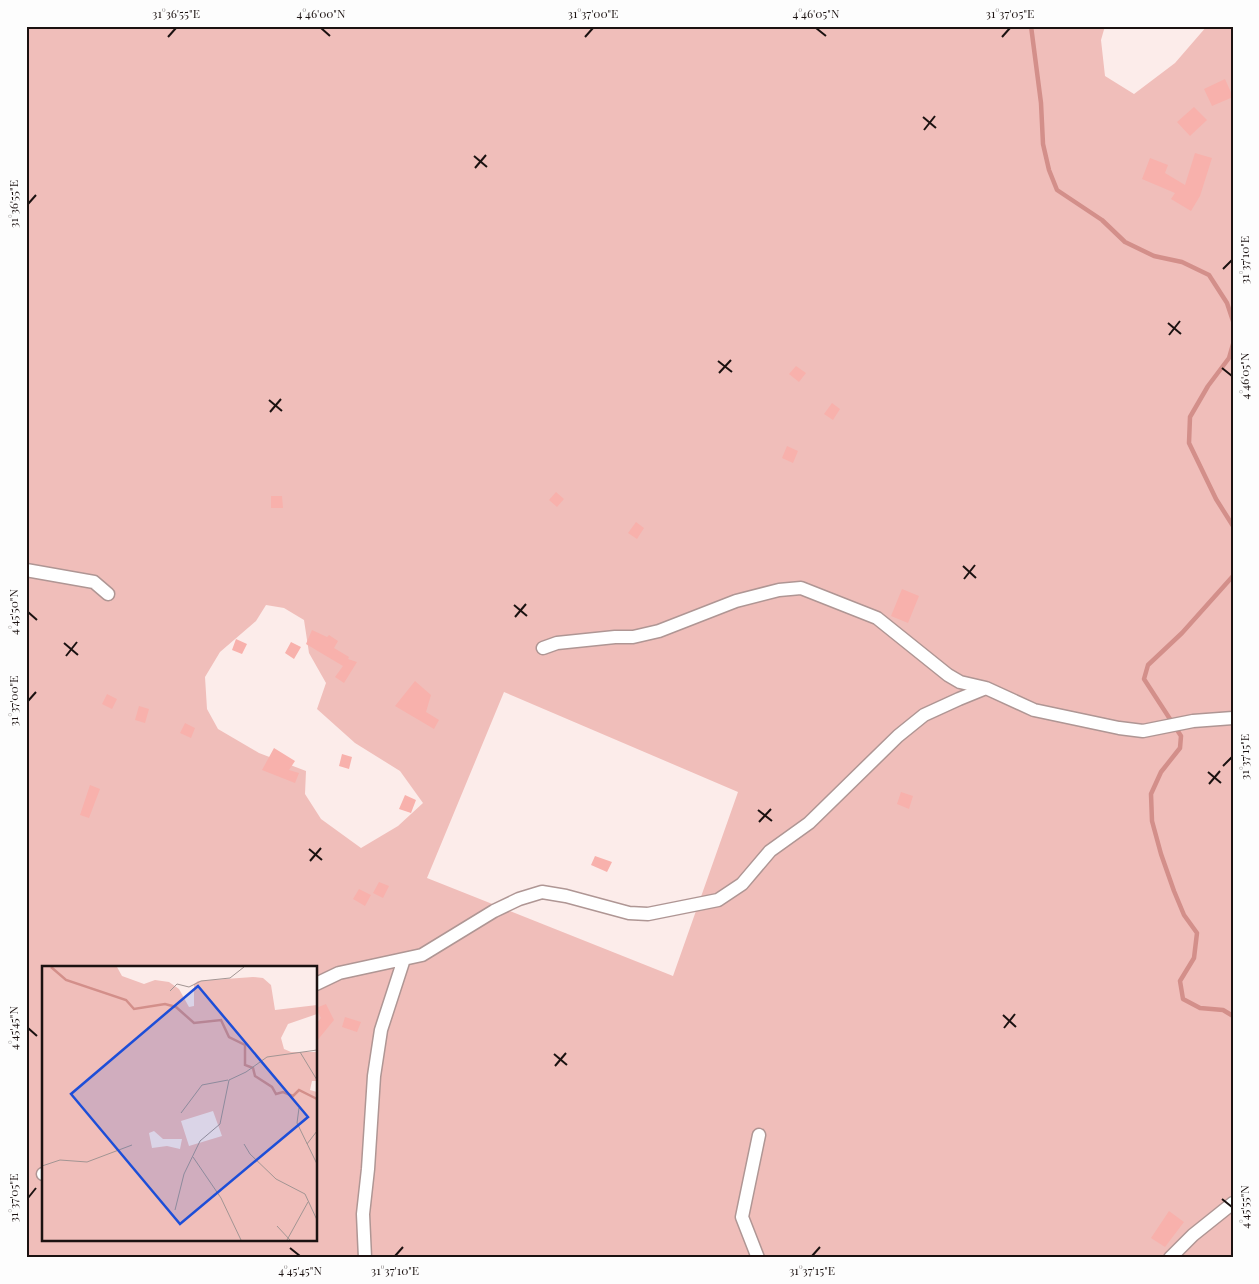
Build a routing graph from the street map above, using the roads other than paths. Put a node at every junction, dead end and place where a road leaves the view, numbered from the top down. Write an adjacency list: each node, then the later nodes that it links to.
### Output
1 (26, 570): 2 (street)
2 (108, 594)
3 (543, 648): 4 (street)
4 (986, 688): 5 (street); 6 (street)
5 (1233, 718)
6 (404, 959): 7 (street); 10 (street)
7 (318, 983)
8 (759, 1135): 11 (street)
9 (1233, 1203): 12 (street)
10 (365, 1258)
11 (758, 1258)
12 (1170, 1258)

